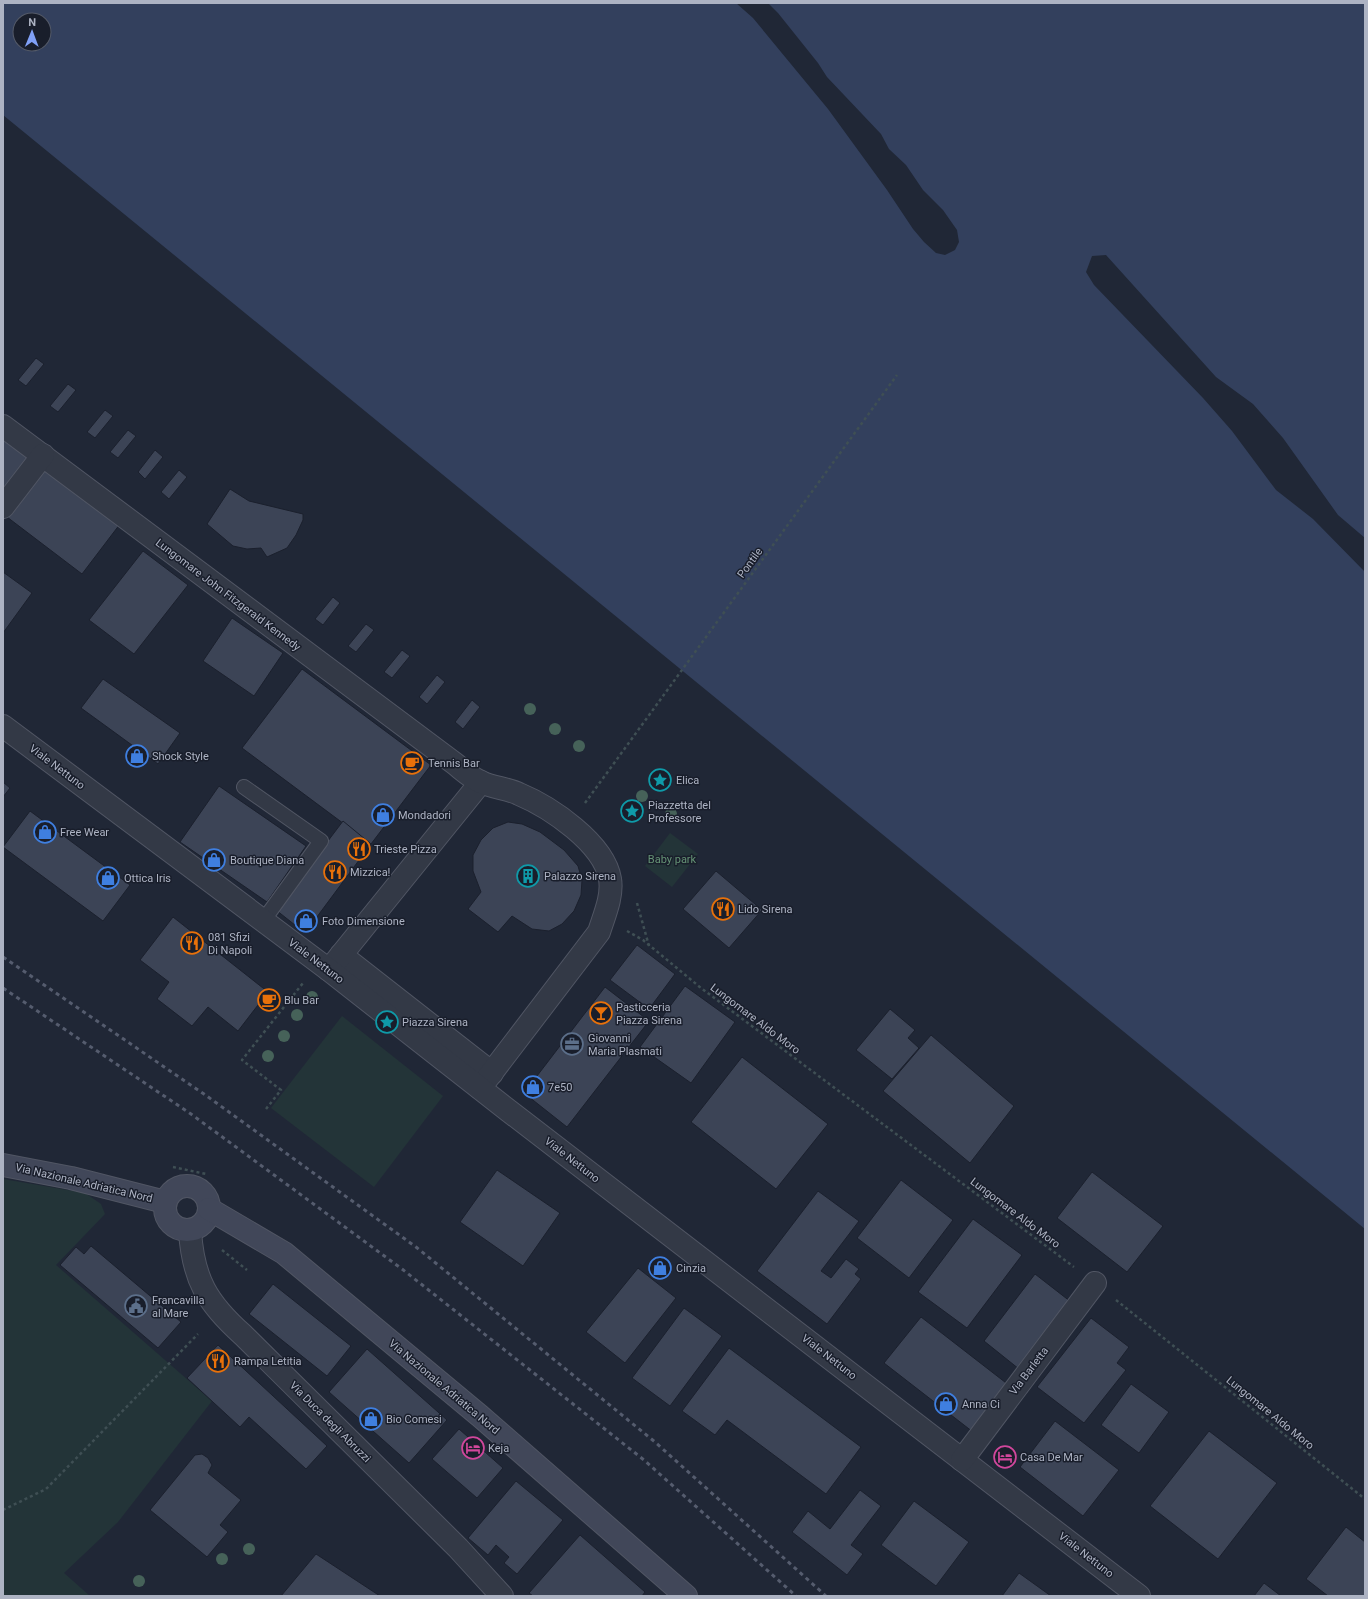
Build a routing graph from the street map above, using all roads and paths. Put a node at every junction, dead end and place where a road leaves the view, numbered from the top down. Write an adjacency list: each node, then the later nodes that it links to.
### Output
1 (897, 375): 8 (path, Pontile)
2 (3, 426): 3 (street, Lungomare John Fitzgerald Kennedy)
3 (43, 455): 4 (street); 6 (street, Lungomare John Fitzgerald Kennedy)
4 (3, 507)
5 (3, 726): 9 (street, Viale Nettuno)
6 (480, 782): 11 (street); 12 (street)
7 (244, 787): 9 (lane)
8 (582, 807)
9 (263, 921): 11 (street, Viale Nettuno)
10 (649, 947): 22 (path, Lungomare Aldo Moro)
11 (330, 962): 12 (street, Viale Nettuno); 13 (path)
12 (486, 1081): 24 (street, Viale Nettuno)
13 (266, 1108)
14 (3, 1165): 17 (main road, Via Nazionale Adriatica Nord)
15 (174, 1167): 16 (path)
16 (206, 1174)
17 (165, 1202): 18 (main road); 19 (main road)
18 (209, 1209): 19 (main road); 28 (main road, Via Nazionale Adriatica Nord)
19 (190, 1231): 27 (street, Via Duca degli Abruzzi)
20 (222, 1250): 21 (path)
21 (247, 1270)
22 (1095, 1283): 24 (street, Via Barletta); 25 (path, Lungomare Aldo Moro)
23 (198, 1334): 26 (path)
24 (962, 1460): 29 (street, Viale Nettuno)
25 (1365, 1499)
26 (3, 1510)
27 (502, 1596)
28 (686, 1596)
29 (1139, 1596)

